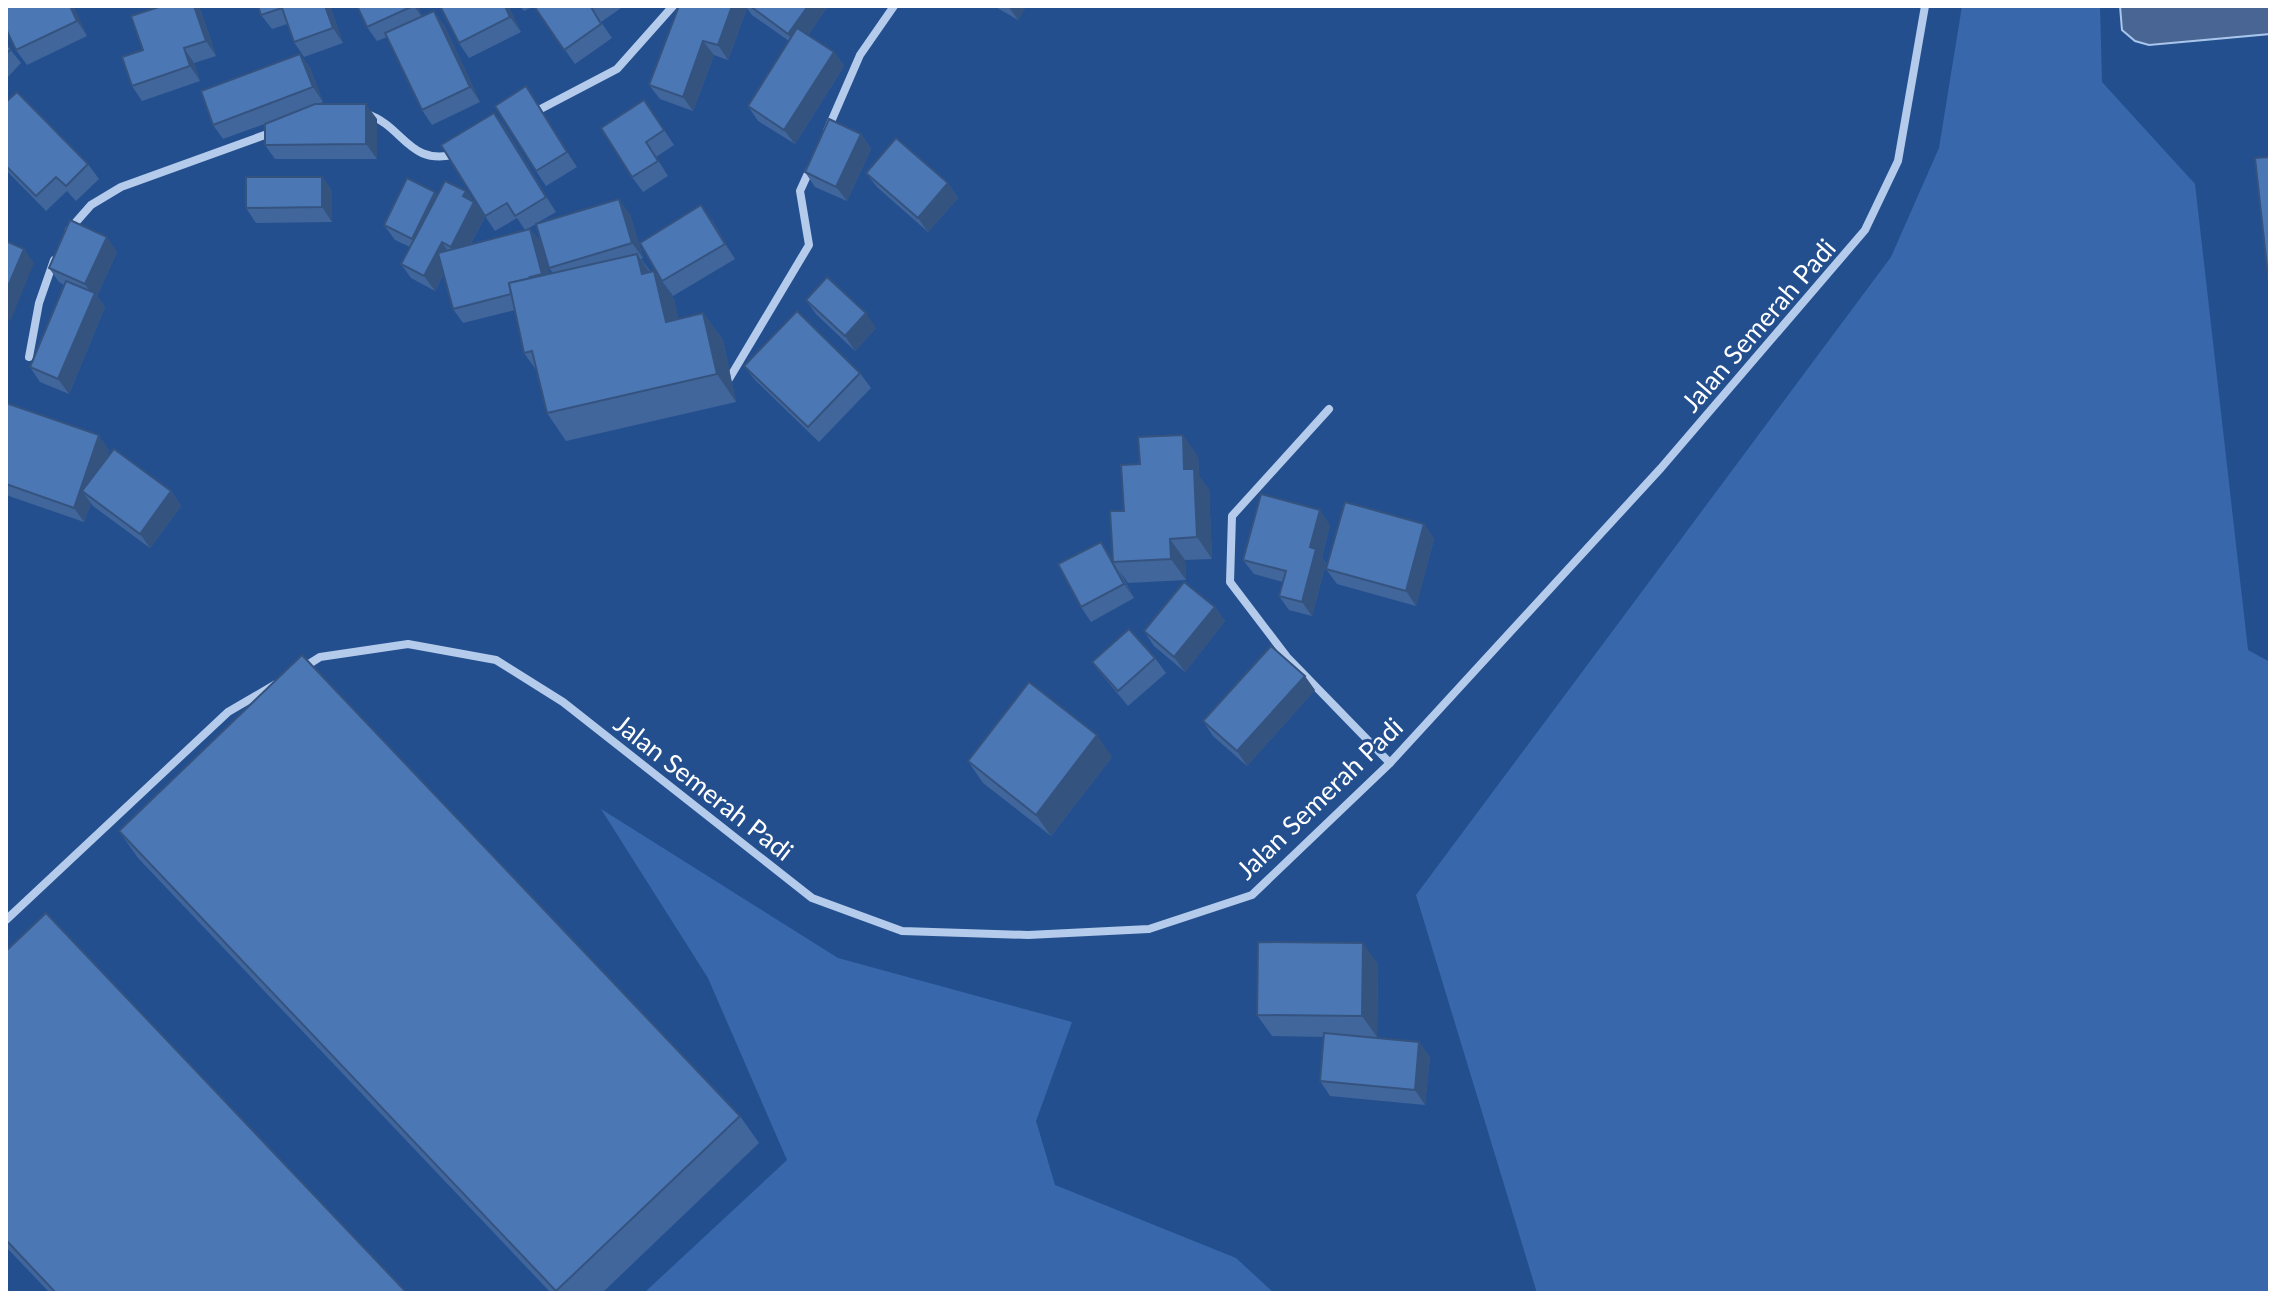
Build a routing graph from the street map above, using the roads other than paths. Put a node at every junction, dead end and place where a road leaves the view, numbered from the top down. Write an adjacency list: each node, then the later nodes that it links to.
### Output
1 (673, 6): 5 (street)
2 (894, 6): 7 (street)
3 (1925, 6): 17 (street, Jalan Semerah Padi)
4 (355, 110): 8 (street)
5 (522, 119)
6 (289, 126): 10 (street)
7 (824, 137)
8 (468, 148)
9 (812, 164): 13 (street)
10 (63, 237)
11 (58, 250): 12 (street)
12 (29, 357)
13 (729, 379)
14 (1329, 409): 17 (street)
15 (294, 673): 17 (street, Jalan Semerah Padi)
16 (281, 681): 18 (street)
17 (1390, 763)
18 (6, 920)

